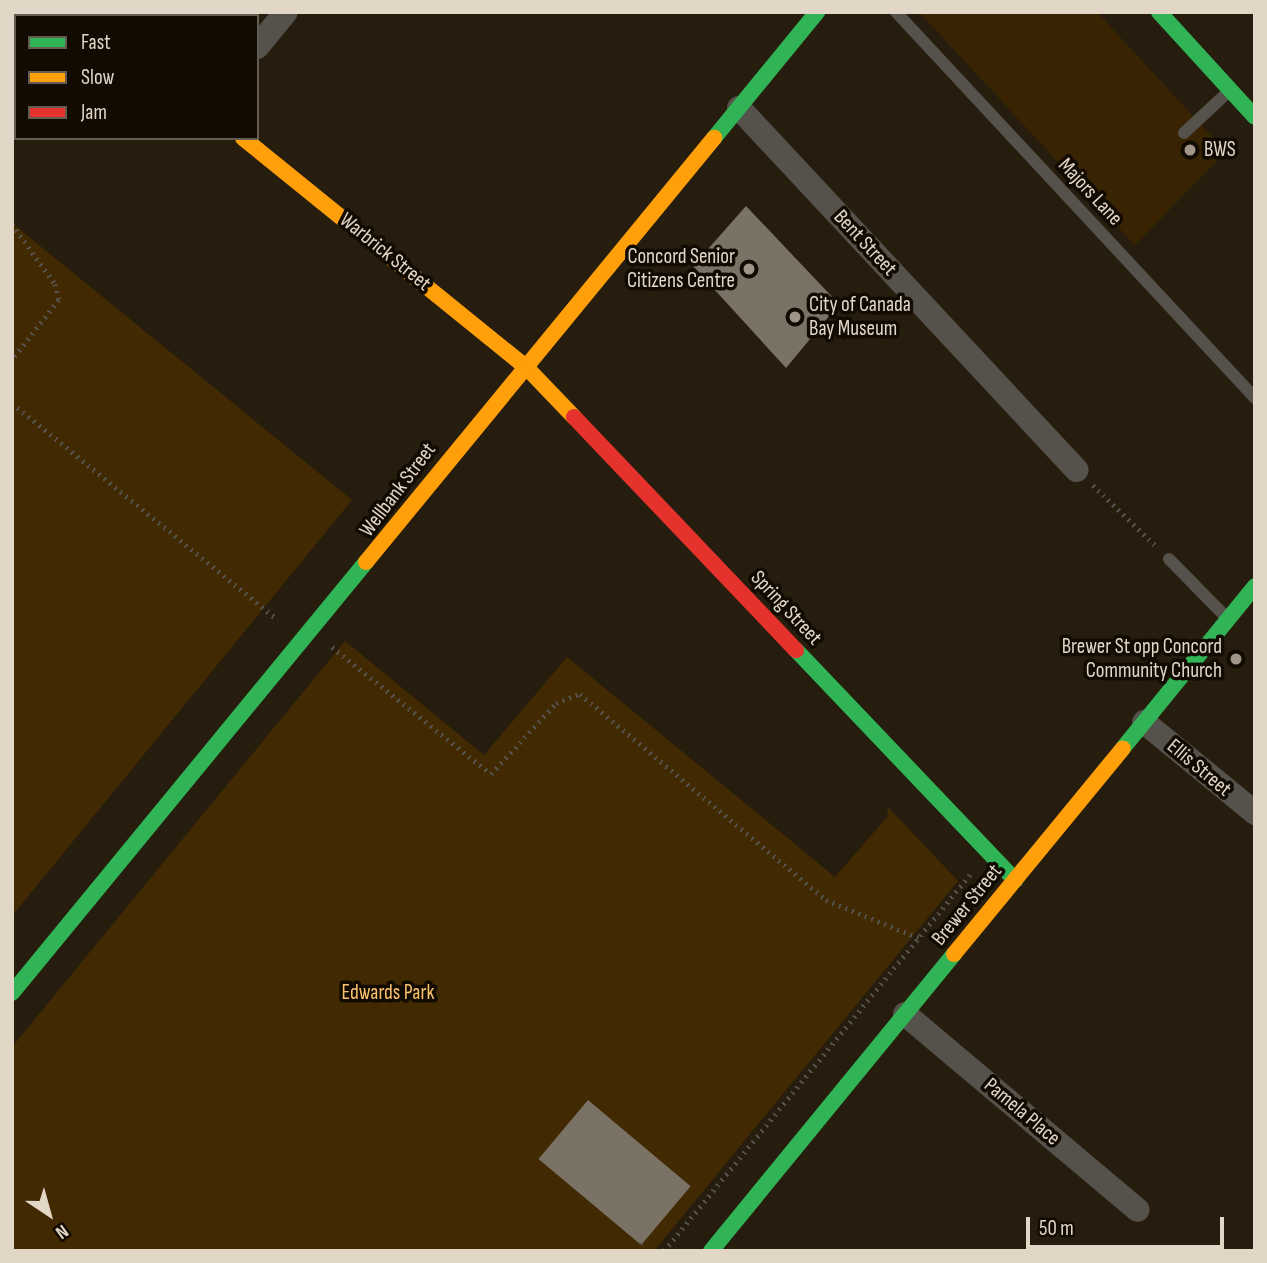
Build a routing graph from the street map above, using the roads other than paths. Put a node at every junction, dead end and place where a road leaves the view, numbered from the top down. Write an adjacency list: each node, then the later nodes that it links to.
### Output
1 (286, 12): 5 (street)
2 (817, 12): 7 (street, Wellbank Street)
3 (897, 12): 12 (lane, Majors Lane)
4 (1159, 12): 6 (street)
5 (259, 45)
6 (1230, 90): 8 (street); 9 (lane)
7 (739, 108): 11 (street, Wellbank Street); 13 (street, Bent Street)
8 (1255, 117)
9 (1184, 133)
10 (245, 140): 11 (street, Warbrick Street)
11 (526, 367): 19 (street, Spring Street); 20 (street, Wellbank Street)
12 (1255, 398)
13 (1077, 470)
14 (1169, 559): 16 (lane)
15 (1255, 586): 16 (street, Brewer Street)
16 (1230, 620): 17 (street, Brewer Street)
17 (1144, 722): 18 (street, Ellis Street); 19 (street, Brewer Street)
18 (1255, 813)
19 (1015, 880): 21 (street, Brewer Street)
20 (12, 993)
21 (905, 1014): 22 (street, Pamela Place); 23 (street, Brewer Street)
22 (1138, 1210)
23 (711, 1251)

